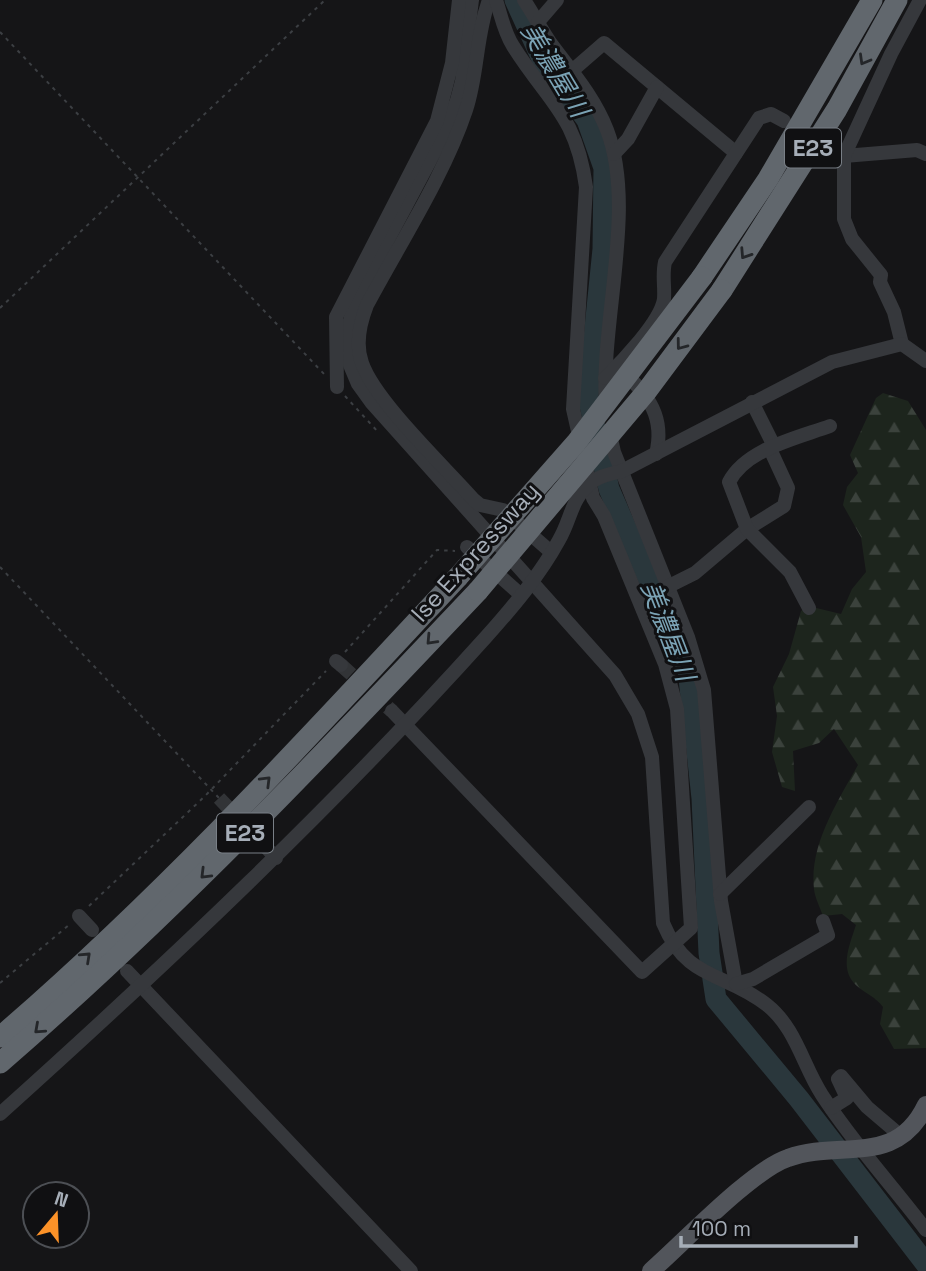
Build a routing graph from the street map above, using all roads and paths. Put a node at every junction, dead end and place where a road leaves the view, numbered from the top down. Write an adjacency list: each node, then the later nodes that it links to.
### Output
1 (325, 0): 21 (path)
2 (459, 0): 27 (street)
3 (472, 0): 39 (street)
4 (489, 0): 37 (street)
5 (496, 0): 34 (street)
6 (524, 0): 11 (street)
7 (557, 0): 11 (street)
8 (872, 0): 59 (highway, Ise Expressway / E23, one-way to 8, bridge)
9 (897, 0): 60 (highway, Ise Expressway / E23, one-way to 60, bridge)
10 (920, 0): 20 (street)
11 (538, 22): 13 (street)
12 (0, 32): 21 (path)
13 (573, 70): 14 (street); 19 (street)
14 (657, 87): 17 (street); 19 (street)
15 (784, 121): 17 (street)
16 (830, 150): 20 (street)
17 (736, 153): 25 (street)
18 (926, 154): 20 (street)
19 (614, 155): 26 (street)
20 (844, 156): 23 (street)
21 (138, 177): 22 (path); 27 (path)
22 (0, 308)
23 (902, 344): 24 (street); 28 (street)
24 (926, 361)
25 (617, 367): 26 (street); 32 (street)
26 (606, 378): 33 (street)
27 (337, 387): 30 (path)
28 (752, 402): 31 (street); 32 (street)
29 (830, 426): 31 (street)
30 (383, 437)
31 (772, 448): 35 (street); 35 (street)
32 (656, 454): 33 (street)
33 (619, 472): 34 (street); 40 (street)
34 (592, 483): 37 (street); 54 (street)
35 (747, 529): 40 (street); 42 (street)
36 (467, 548): 41 (street); 45 (path)
37 (551, 552): 39 (street)
38 (0, 567): 45 (path)
39 (532, 580): 41 (street); 54 (street)
40 (667, 586): 50 (street)
41 (521, 595): 44 (street)
42 (809, 607)
43 (392, 711): 44 (street)
44 (407, 725): 49 (street); 54 (street)
45 (211, 788): 46 (path); 51 (path)
46 (219, 798)
47 (809, 807): 50 (street)
48 (261, 842): 49 (street)
49 (276, 858): 58 (street)
50 (720, 894): 57 (street)
51 (79, 916): 53 (street); 56 (path)
52 (823, 921): 57 (street)
53 (92, 930)
54 (673, 946): 57 (street)
55 (127, 971): 58 (street)
56 (0, 983)
57 (732, 983): 62 (street)
58 (141, 987): 63 (street); 67 (street)
59 (1, 1035)
60 (0, 1063)
61 (926, 1105): 64 (main road)
62 (831, 1108): 64 (street); 65 (street)
63 (0, 1114)
64 (901, 1136): 65 (main road)
65 (858, 1150): 66 (street); 68 (main road)
66 (926, 1230)
67 (411, 1271)
68 (651, 1271)

